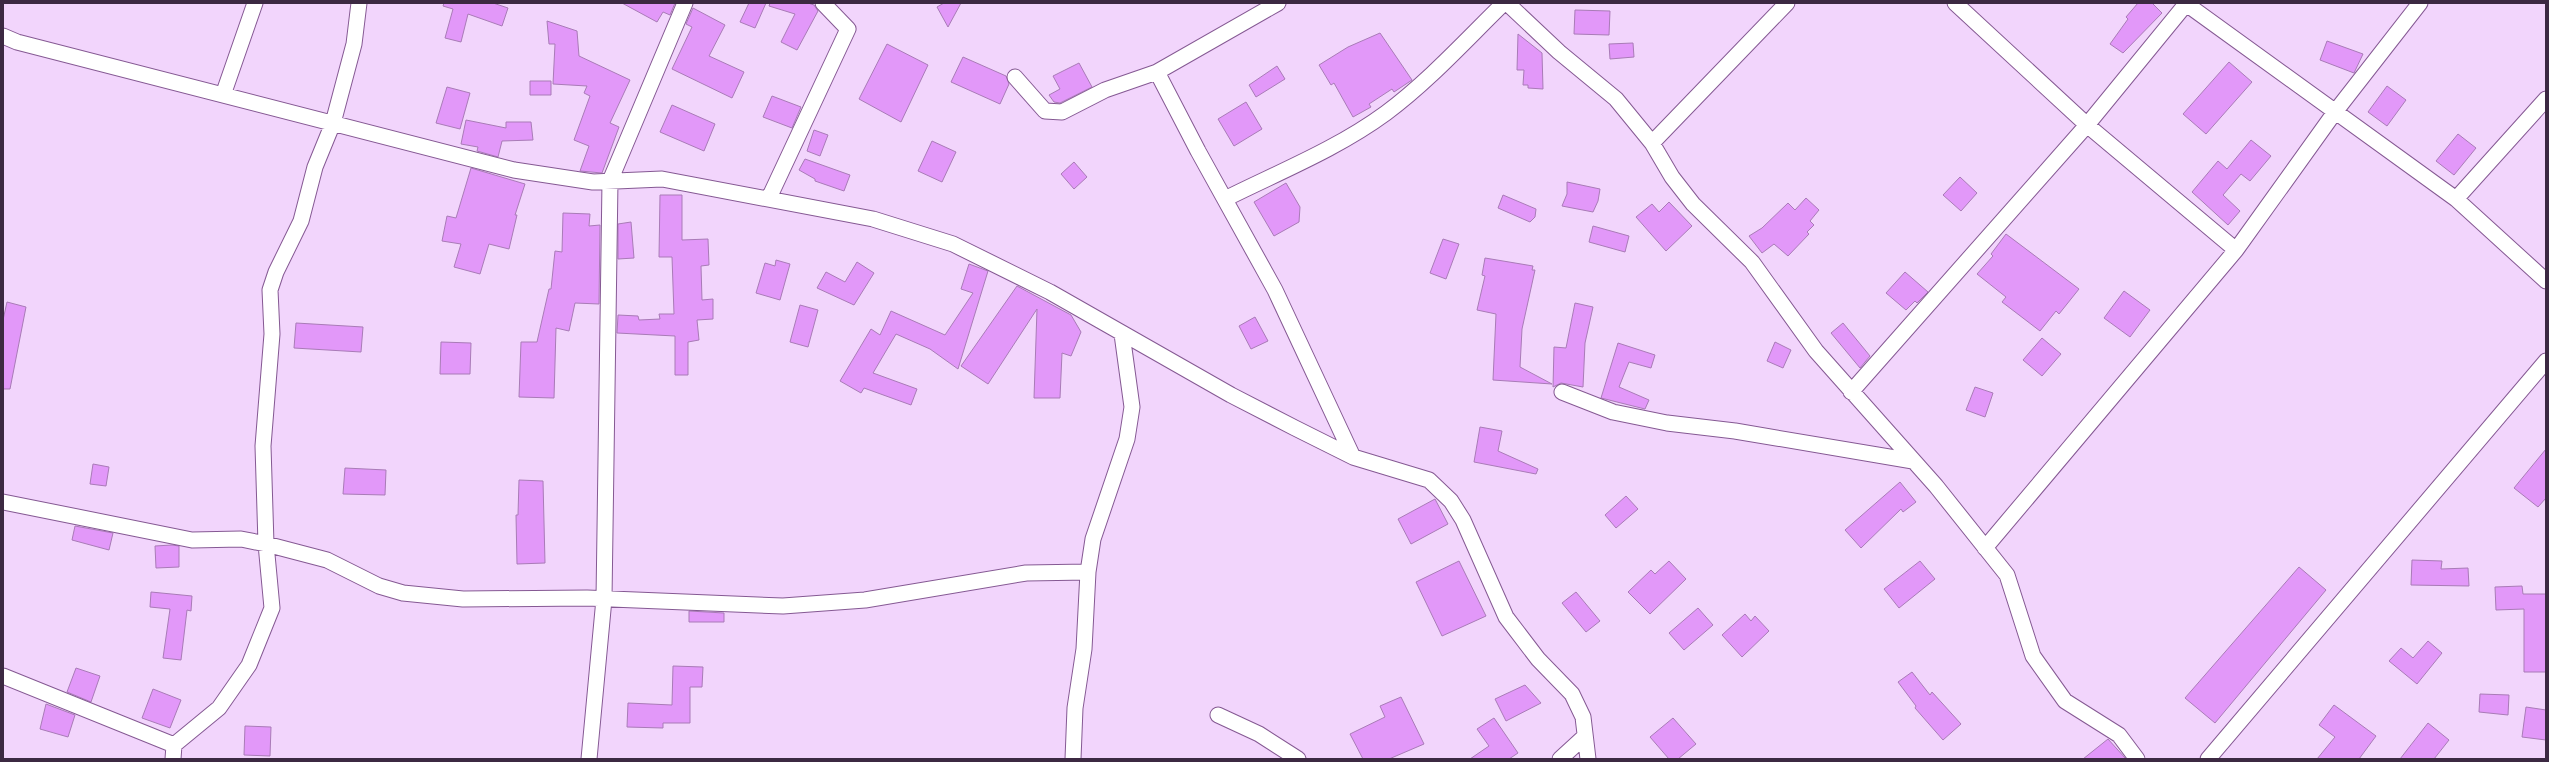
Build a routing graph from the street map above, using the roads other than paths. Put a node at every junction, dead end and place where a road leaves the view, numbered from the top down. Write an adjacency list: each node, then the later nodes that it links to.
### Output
1 (255, 3): 14 (street)
2 (359, 3): 17 (street)
3 (686, 3): 20 (street)
4 (823, 3): 21 (street)
5 (1278, 3): 12 (street)
6 (1506, 3): 19 (street); 22 (street)
7 (1787, 3): 19 (street)
8 (1955, 3): 18 (street)
9 (2186, 3): 16 (street); 18 (street)
10 (2420, 3): 16 (street)
11 (3, 36): 14 (street)
12 (1157, 72): 13 (street); 22 (street)
13 (1015, 77)
14 (223, 95): 17 (street)
15 (2546, 98): 23 (street)
16 (2335, 112): 23 (street); 24 (street)
17 (333, 123): 20 (street); 33 (street)
18 (2087, 125): 24 (street); 29 (street)
19 (1652, 143): 29 (street)
20 (610, 181): 21 (street); 36 (street)
21 (769, 198): 26 (street)
22 (1225, 199): 30 (street)
23 (2456, 199): 25 (street)
24 (2236, 250): 34 (street)
25 (2546, 281)
26 (1122, 334): 30 (street); 35 (street)
27 (2546, 361): 47 (street)
28 (1562, 392): 31 (street)
29 (1851, 392): 31 (street)
30 (1353, 457): 39 (street)
31 (1913, 461): 34 (street)
32 (3, 502): 33 (street)
33 (266, 544): 36 (street); 40 (street)
34 (1985, 548): 46 (street)
35 (1088, 572): 36 (street); 42 (street)
36 (604, 599): 41 (street)
37 (3, 676): 40 (street)
38 (1218, 715): 43 (street)
39 (1584, 737): 44 (street); 45 (street)
40 (174, 752)
41 (589, 759)
42 (1073, 759)
43 (1298, 759)
44 (1560, 759)
45 (1588, 759)
46 (2136, 759)
47 (2208, 759)

